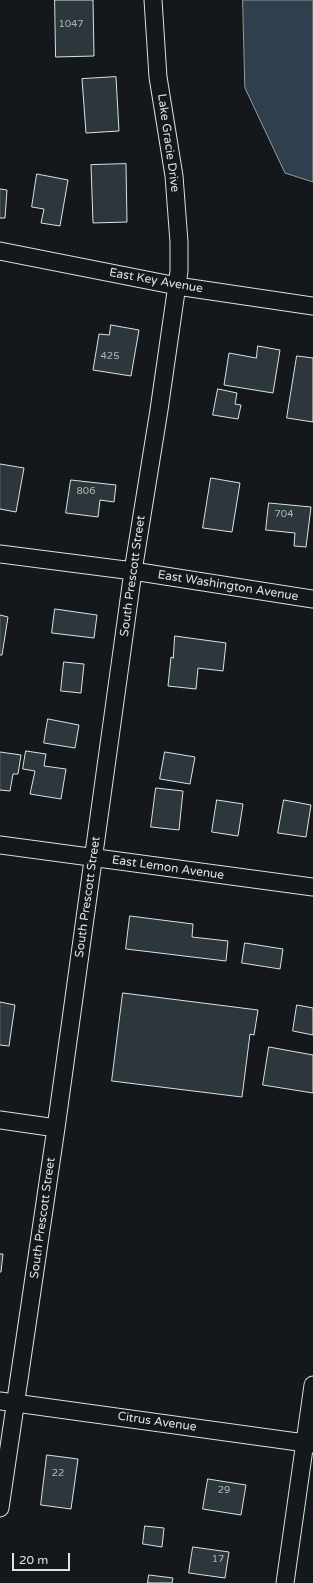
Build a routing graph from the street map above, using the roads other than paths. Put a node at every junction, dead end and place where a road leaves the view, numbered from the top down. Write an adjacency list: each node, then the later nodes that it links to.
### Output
1 (153, 0): 3 (street, Lake Gracie Drive)
2 (0, 251): 3 (street, East Key Avenue)
3 (177, 286): 4 (street, East Key Avenue); 6 (street, South Prescott Street)
4 (313, 306)
5 (0, 554): 6 (street, East Washington Avenue)
6 (133, 571): 7 (street, East Washington Avenue); 9 (street, South Prescott Street)
7 (313, 599)
8 (0, 845): 9 (street, East Lemon Avenue)
9 (94, 858): 10 (street, East Lemon Avenue); 12 (street, South Prescott Street)
10 (313, 888)
11 (0, 1120): 12 (street)
12 (56, 1128): 14 (street, South Prescott Street)
13 (313, 1385): 15 (street)
14 (8, 1402): 15 (street, Citrus Avenue); 16 (street, South Prescott Street)
15 (309, 1443): 17 (street)
16 (0, 1508)
17 (285, 1583)

